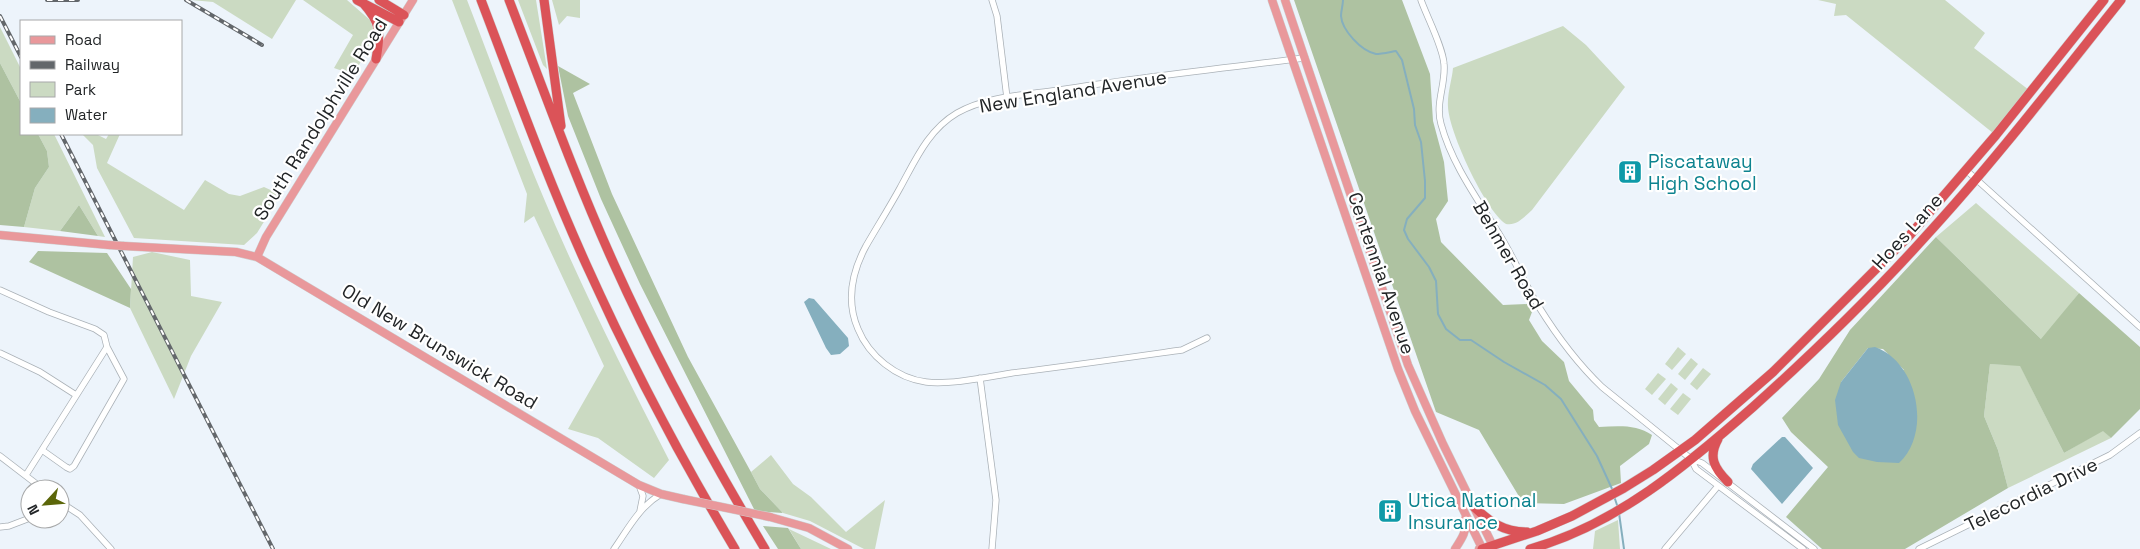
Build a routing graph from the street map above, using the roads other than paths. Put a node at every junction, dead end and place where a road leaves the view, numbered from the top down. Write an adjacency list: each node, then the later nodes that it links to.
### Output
1 (379, 0): 13 (highway)
2 (414, 0): 13 (main road, South Randolphville Road)
3 (481, 0): 53 (highway)
4 (509, 0): 18 (highway)
5 (544, 0): 18 (highway)
6 (992, 0): 17 (street)
7 (1272, 0): 16 (main road, Centennial Avenue)
8 (1285, 0): 15 (main road, Centennial Avenue)
9 (1421, 0): 33 (street, Behmer Road)
10 (2104, 0): 19 (highway, Hoes Lane)
11 (2121, 0): 20 (highway, Hoes Lane)
12 (360, 2): 13 (highway); 14 (highway)
13 (401, 19): 14 (main road, South Randolphville Road)
14 (376, 58): 22 (main road, South Randolphville Road)
15 (1305, 58): 16 (street, New England Avenue); 42 (main road, Centennial Avenue)
16 (1292, 59): 17 (street, New England Avenue); 44 (main road, Centennial Avenue)
17 (1007, 98): 28 (street, New England Avenue)
18 (565, 146): 54 (highway)
19 (1966, 170): 20 (street); 33 (highway, Hoes Lane)
20 (1976, 179): 24 (street); 31 (highway, Hoes Lane)
21 (0, 235): 22 (main road, Old New Brunswick Road, bridge)
22 (257, 257): 39 (main road, Old New Brunswick Road)
23 (0, 290): 26 (street)
24 (2140, 327)
25 (1207, 338): 28 (street, New England Avenue)
26 (107, 347): 29 (street); 32 (street)
27 (0, 353): 29 (street)
28 (980, 378): 56 (street)
29 (76, 396): 32 (street)
30 (2140, 433): 64 (street, Telecordia Drive)
31 (1721, 434): 35 (highway, Hoes Lane); 38 (highway)
32 (42, 450): 36 (street)
33 (1680, 450): 35 (street, Behmer Road); 48 (highway)
34 (0, 456): 36 (street)
35 (1690, 459): 38 (street); 40 (street); 49 (highway)
36 (26, 475): 37 (street)
37 (31, 479)
38 (1728, 482): 63 (street)
39 (639, 485): 41 (main road, Old New Brunswick Road); 45 (street)
40 (1718, 486): 61 (street); 62 (street)
41 (661, 494): 45 (street); 55 (main road, Old New Brunswick Road, bridge)
42 (1473, 506): 48 (highway); 50 (main road, Centennial Avenue)
43 (70, 508): 51 (street)
44 (1463, 510): 57 (main road); 58 (main road, Centennial Avenue)
45 (640, 511): 52 (street)
46 (20, 522): 47 (street)
47 (0, 527)
48 (1537, 531): 50 (highway)
49 (1552, 543): 59 (highway); 60 (highway)
50 (1493, 548): 58 (highway)
51 (111, 549)
52 (614, 549)
53 (735, 549)
54 (765, 549)
55 (848, 549)
56 (992, 549)
57 (1455, 549)
58 (1481, 549)
59 (1530, 549)
60 (1545, 549)
61 (1664, 549)
62 (1803, 549)
63 (1814, 549)
64 (1919, 549)

